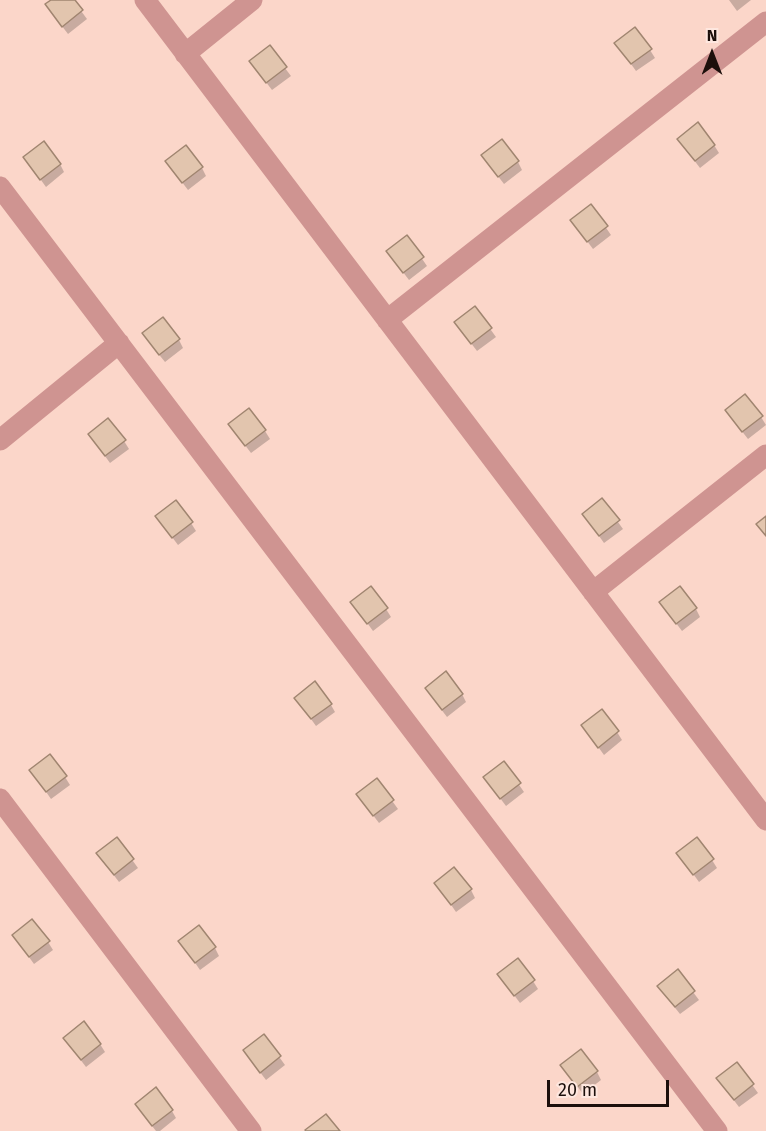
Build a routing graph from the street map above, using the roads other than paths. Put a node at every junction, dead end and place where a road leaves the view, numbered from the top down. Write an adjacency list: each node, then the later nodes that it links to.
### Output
1 (145, 0): 4 (lane)
2 (252, 0): 4 (lane)
3 (766, 22): 6 (lane)
4 (185, 54): 6 (lane)
5 (0, 187): 7 (lane)
6 (387, 320): 10 (lane)
7 (118, 343): 8 (lane); 14 (lane)
8 (0, 440)
9 (766, 455): 10 (lane)
10 (593, 592): 12 (lane)
11 (0, 799): 13 (lane)
12 (766, 820)
13 (251, 1131)
14 (717, 1131)

